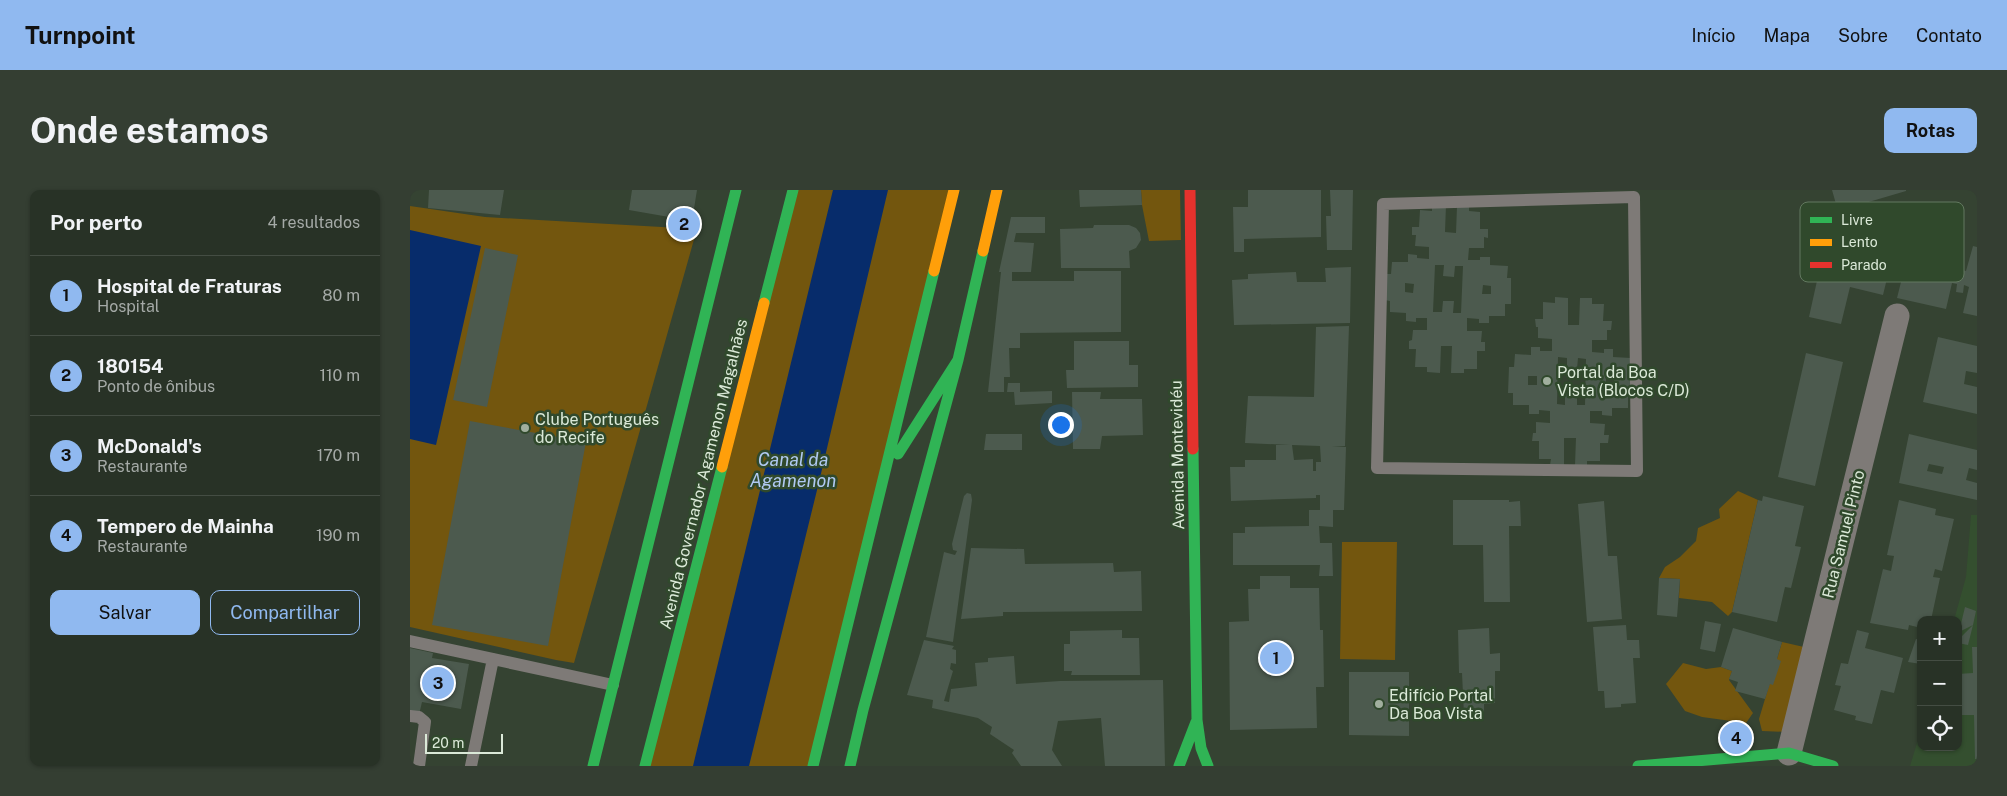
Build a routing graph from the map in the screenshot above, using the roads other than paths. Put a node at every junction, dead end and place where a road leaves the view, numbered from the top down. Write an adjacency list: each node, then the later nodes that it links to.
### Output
1 (736, 190): 12 (main road)
2 (793, 190): 19 (main road, Avenida Governador Agamenon Magalhães)
3 (954, 190): 9 (main road)
4 (997, 190): 8 (main road)
5 (1190, 190): 14 (main road, Avenida Montevidéu)
6 (1634, 197): 6 (lane)
7 (1897, 316): 15 (street, Rua Samuel Pinto)
8 (958, 360): 9 (main road); 21 (main road)
9 (886, 473): 20 (main road)
10 (410, 641): 11 (lane)
11 (493, 659): 12 (lane); 17 (lane)
12 (613, 684): 18 (main road)
13 (410, 716): 16 (lane)
14 (1197, 720): 22 (main road, Avenida Montevidéu); 23 (main road, Avenida Montevidéu)
15 (1789, 753): 24 (main road); 25 (main road)
16 (419, 766)
17 (471, 766)
18 (593, 766)
19 (645, 766)
20 (813, 766)
21 (850, 766)
22 (1179, 766)
23 (1208, 766)
24 (1638, 766)
25 (1833, 766)

